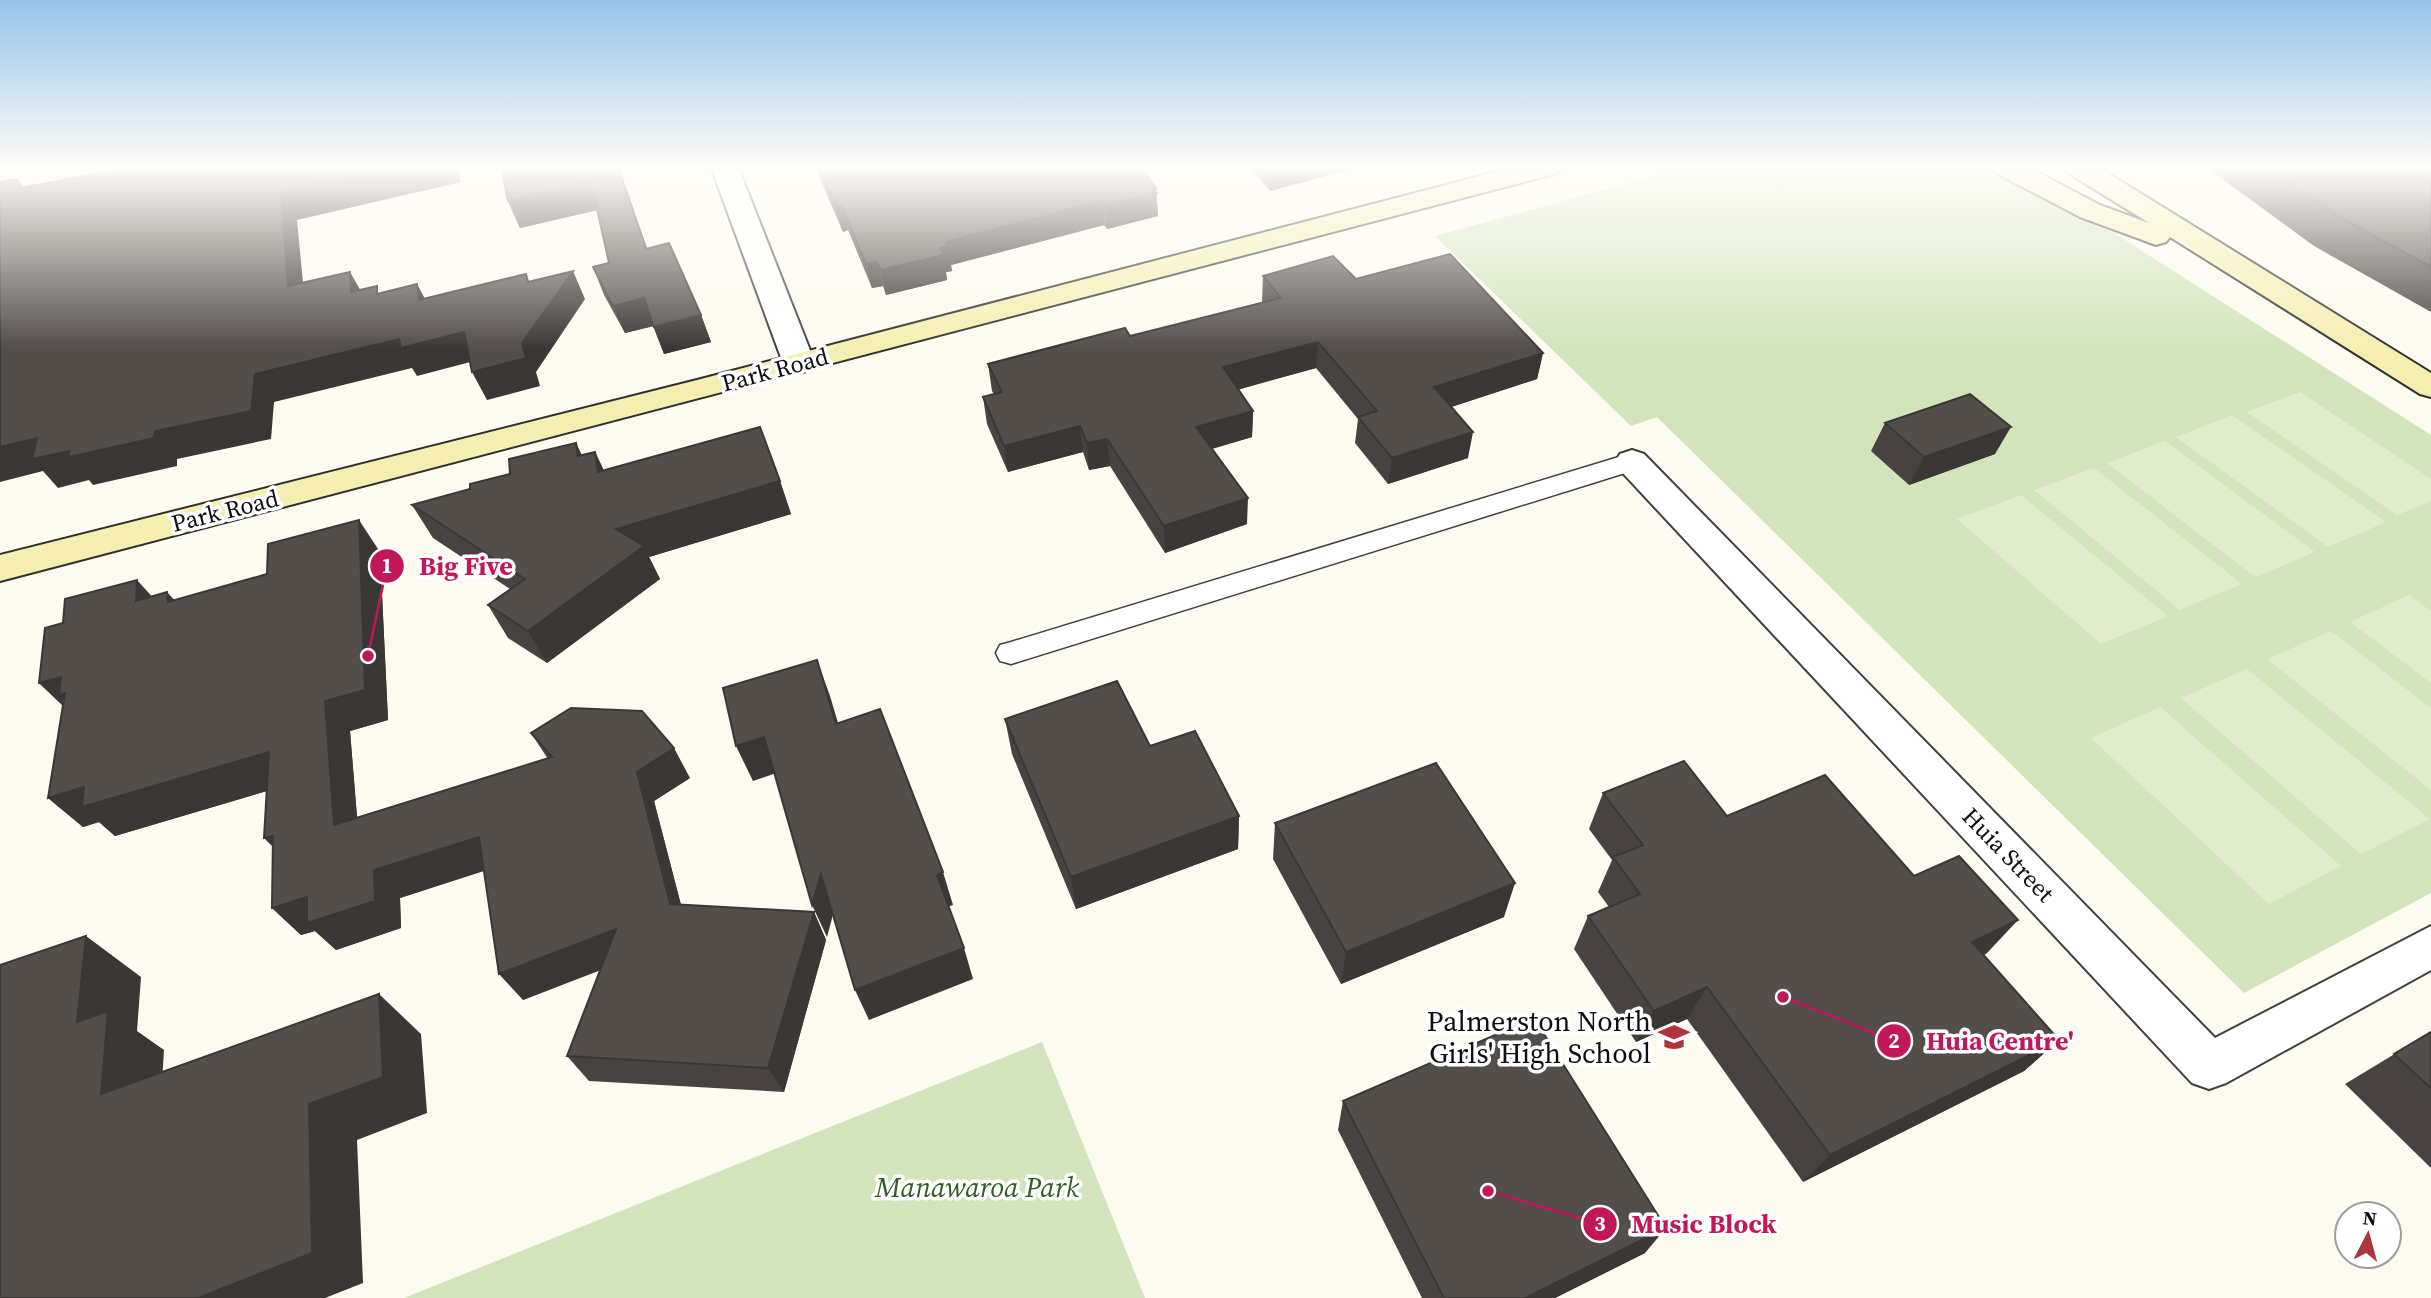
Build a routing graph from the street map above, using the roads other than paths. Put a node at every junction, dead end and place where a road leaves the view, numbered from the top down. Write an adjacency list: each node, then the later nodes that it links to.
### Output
1 (747, 228): 6 (street)
2 (1317, 228): 6 (main road, Park Road)
3 (2134, 228): 5 (main road)
4 (2175, 228): 5 (main road)
5 (2238, 267): 7 (main road)
6 (799, 363): 9 (main road, Park Road)
7 (2431, 387)
8 (1632, 462): 10 (lane); 11 (street, Huia Street)
9 (0, 568)
10 (1011, 653)
11 (2431, 947)

